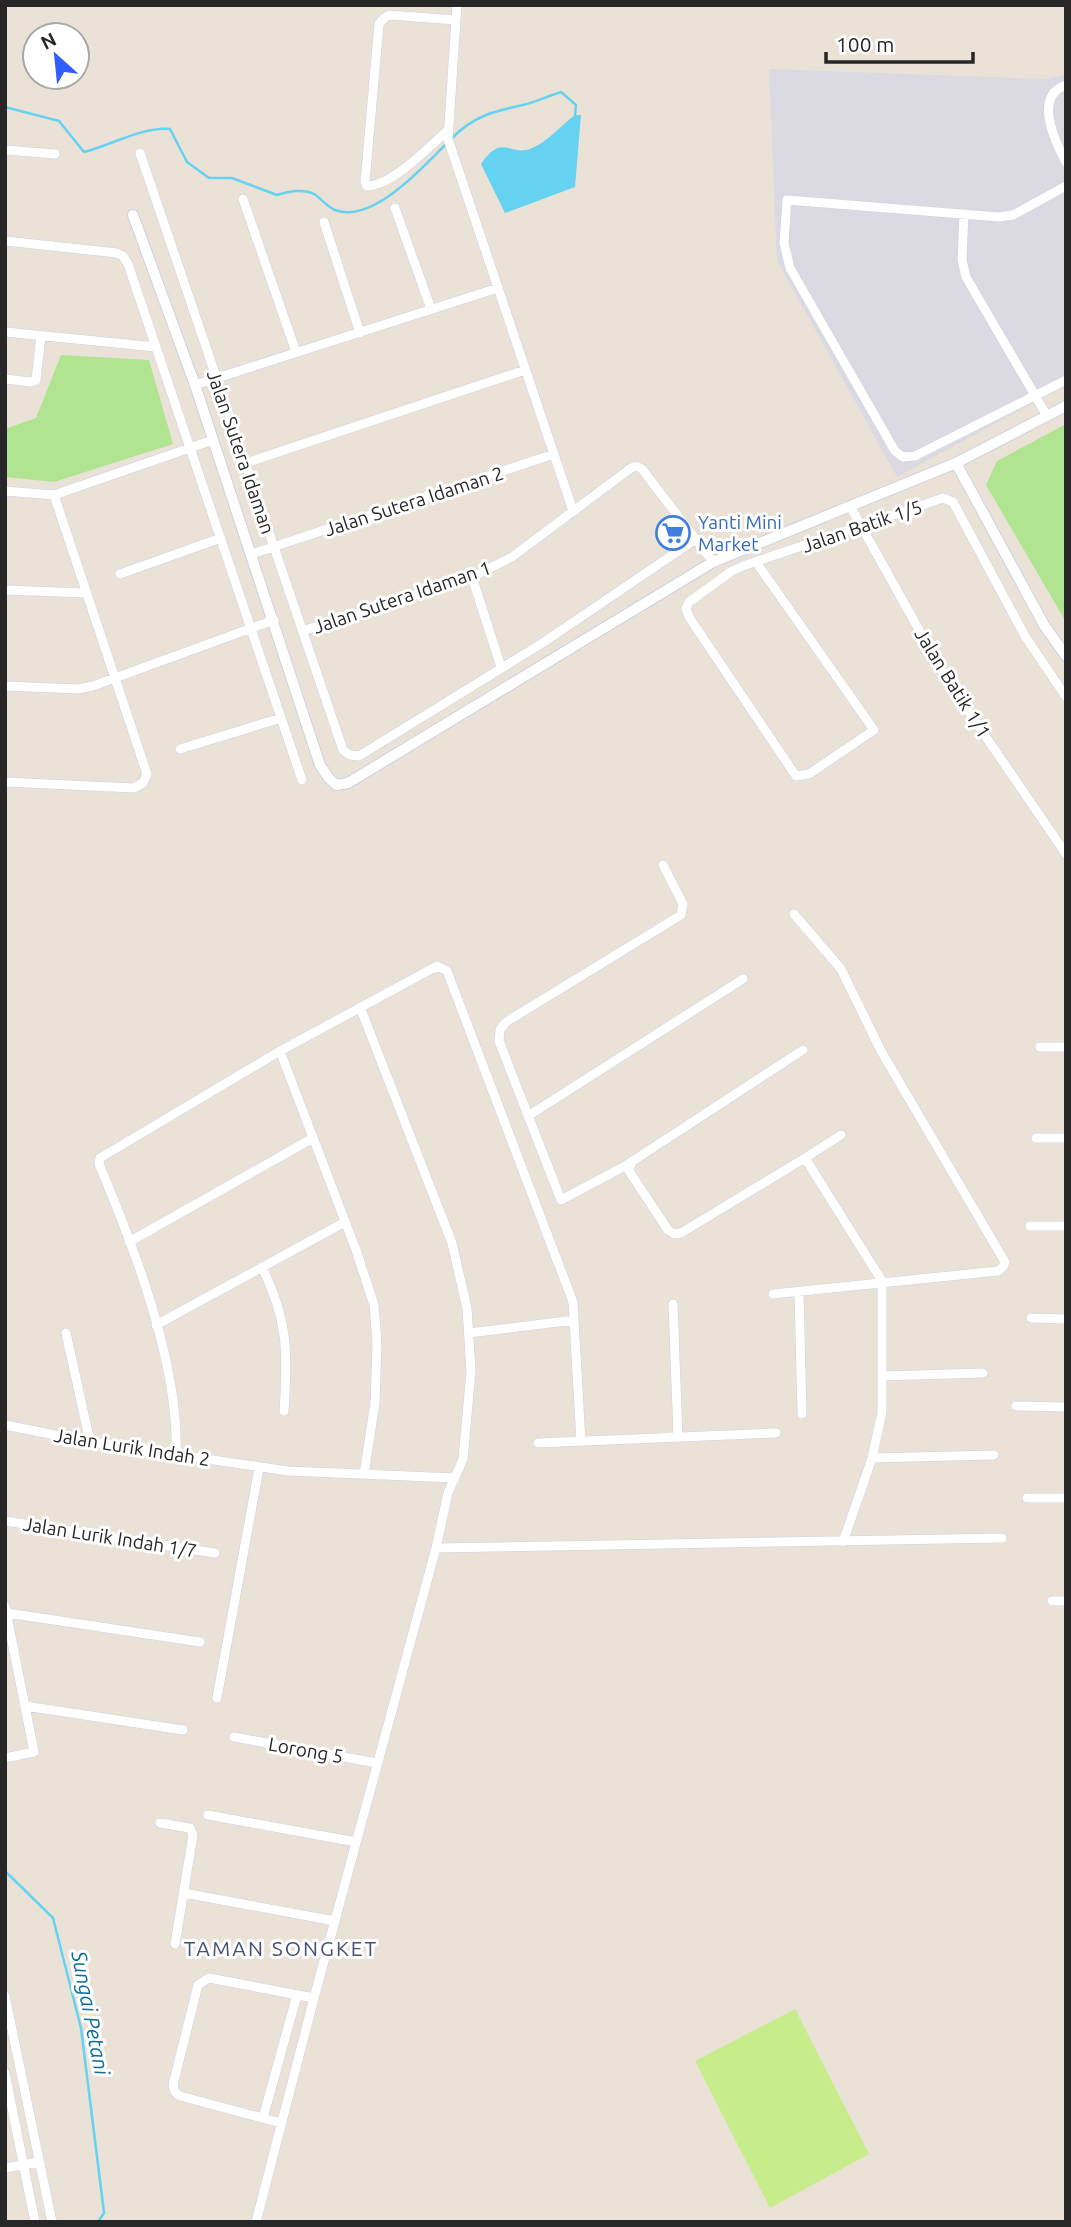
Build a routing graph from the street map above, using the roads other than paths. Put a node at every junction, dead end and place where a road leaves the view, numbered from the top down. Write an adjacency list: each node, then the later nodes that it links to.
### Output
1 (457, 5): 2 (street)
2 (455, 20): 4 (street); 4 (street)
3 (1066, 85): 8 (street)
4 (449, 139): 16 (street)
5 (5, 150): 7 (street)
6 (140, 153): 24 (street, Jalan Sutera Idaman)
7 (55, 154)
8 (1066, 162)
9 (1066, 186): 12 (street)
10 (243, 199): 22 (street)
11 (396, 208): 17 (street)
12 (964, 214): 28 (street); 28 (street)
13 (133, 215): 27 (street)
14 (324, 222): 19 (street)
15 (5, 241): 21 (street)
16 (498, 288): 17 (street); 23 (street)
17 (431, 309): 19 (street)
18 (5, 332): 20 (street)
19 (360, 332): 22 (street)
20 (41, 336): 21 (street); 25 (street)
21 (156, 347): 32 (street)
22 (296, 352): 24 (street)
23 (525, 370): 33 (street); 34 (street)
24 (217, 378): 27 (street); 34 (street, Jalan Sutera Idaman)
25 (5, 379)
26 (1066, 380): 28 (street)
27 (195, 385): 31 (street)
28 (1036, 397): 30 (street)
29 (1066, 406): 30 (street)
30 (1047, 416): 35 (street)
31 (213, 440): 32 (street); 44 (street)
32 (190, 448): 37 (street); 41 (street)
33 (554, 454): 39 (street); 43 (street, Jalan Sutera Idaman 2)
34 (246, 463): 43 (street, Jalan Sutera Idaman)
35 (956, 463): 38 (street); 54 (street)
36 (5, 491): 37 (street)
37 (54, 495): 50 (street)
38 (850, 506): 40 (street, Jalan Batik 1/1); 45 (street)
39 (573, 511): 42 (street, Jalan Sutera Idaman 1); 48 (street, Jalan Sutera Idaman 1)
40 (862, 527): 46 (street, Jalan Batik 1/5); 58 (street, Jalan Batik 1/5); 63 (street, Jalan Batik 1/1)
41 (221, 538): 47 (street); 52 (street)
42 (696, 539): 45 (street); 55 (street)
43 (274, 547): 44 (street, Jalan Sutera Idaman 2); 53 (street, Jalan Sutera Idaman)
44 (251, 554): 51 (street)
45 (713, 562): 51 (street)
46 (756, 562): 46 (street, Jalan Batik 1/5)
47 (120, 574)
48 (472, 577): 53 (street, Jalan Sutera Idaman 1); 55 (street)
49 (5, 590): 50 (street)
50 (85, 593): 56 (street)
51 (274, 620): 52 (street)
52 (251, 628): 56 (street); 59 (street)
53 (302, 631): 55 (street, Jalan Sutera Idaman)
54 (1066, 656)
55 (501, 667)
56 (114, 678): 57 (street); 62 (street)
57 (5, 686)
58 (1066, 696)
59 (281, 718): 60 (street); 61 (street)
60 (180, 749)
61 (302, 780)
62 (5, 782)
63 (1066, 854)
64 (663, 865): 72 (street)
65 (794, 914): 84 (street)
66 (743, 979): 72 (street)
67 (360, 1007): 71 (street); 90 (street); 92 (street)
68 (1040, 1047): 69 (street)
69 (1066, 1047)
70 (803, 1050): 78 (street)
71 (280, 1051): 74 (street); 82 (street)
72 (528, 1116): 78 (street)
73 (841, 1135): 77 (street)
74 (313, 1138): 79 (street); 82 (street)
75 (1036, 1138): 76 (street)
76 (1066, 1138)
77 (805, 1158): 78 (street); 84 (street)
78 (632, 1161)
79 (345, 1222): 83 (street); 110 (street)
80 (1030, 1226): 81 (street)
81 (1066, 1226)
82 (129, 1242): 91 (street)
83 (262, 1267): 91 (street); 98 (street)
84 (882, 1281): 85 (street); 95 (street)
85 (799, 1293): 86 (street); 99 (street)
86 (773, 1294)
87 (673, 1304): 102 (street)
88 (1031, 1318): 89 (street)
89 (1066, 1318)
90 (574, 1320): 92 (street); 103 (street)
91 (156, 1325): 107 (street)
92 (469, 1333): 111 (street)
93 (66, 1334): 104 (street)
94 (984, 1373): 95 (street)
95 (882, 1377): 108 (street)
96 (1016, 1406): 97 (street)
97 (1066, 1407)
98 (284, 1411)
99 (802, 1414)
100 (5, 1425): 104 (street, Jalan Lurik Indah 2)
101 (776, 1433): 102 (street)
102 (678, 1437): 103 (street)
103 (581, 1441): 105 (street)
104 (90, 1442): 107 (street, Jalan Lurik Indah 2)
105 (538, 1443)
106 (994, 1455): 108 (street)
107 (176, 1456): 109 (street, Jalan Lurik Indah 2)
108 (872, 1458): 116 (street)
109 (259, 1468): 110 (street, Jalan Lurik Indah 2); 123 (street)
110 (364, 1474): 111 (street, Jalan Lurik Indah 2)
111 (456, 1478): 117 (street)
112 (1027, 1498): 113 (street)
113 (1066, 1498)
114 (5, 1521): 118 (street, Jalan Lurik Indah 1/7)
115 (1002, 1538): 116 (street)
116 (843, 1542): 117 (street)
117 (436, 1548): 128 (street)
118 (215, 1553)
119 (1052, 1601): 120 (street)
120 (1066, 1601)
121 (6, 1609): 122 (street); 124 (street)
122 (200, 1642)
123 (217, 1698)
124 (25, 1706): 125 (street); 127 (street)
125 (183, 1730)
126 (234, 1737): 128 (street, Lorong 5)
127 (5, 1758)
128 (377, 1763): 131 (street)
129 (208, 1815): 131 (street)
130 (160, 1823): 132 (street)
131 (356, 1842): 133 (street)
132 (184, 1893): 133 (street); 134 (street)
133 (335, 1921): 137 (street)
134 (175, 1944)
135 (297, 1994): 137 (street); 140 (street); 140 (street)
136 (5, 1996): 138 (street)
137 (314, 1998): 141 (street)
138 (6, 2008): 142 (street)
139 (5, 2073): 143 (street)
140 (263, 2118): 141 (street)
141 (281, 2123): 147 (street)
142 (38, 2162): 143 (street); 146 (street)
143 (23, 2165): 144 (street); 145 (street)
144 (5, 2168)
145 (35, 2222)
146 (51, 2222)
147 (257, 2222)

